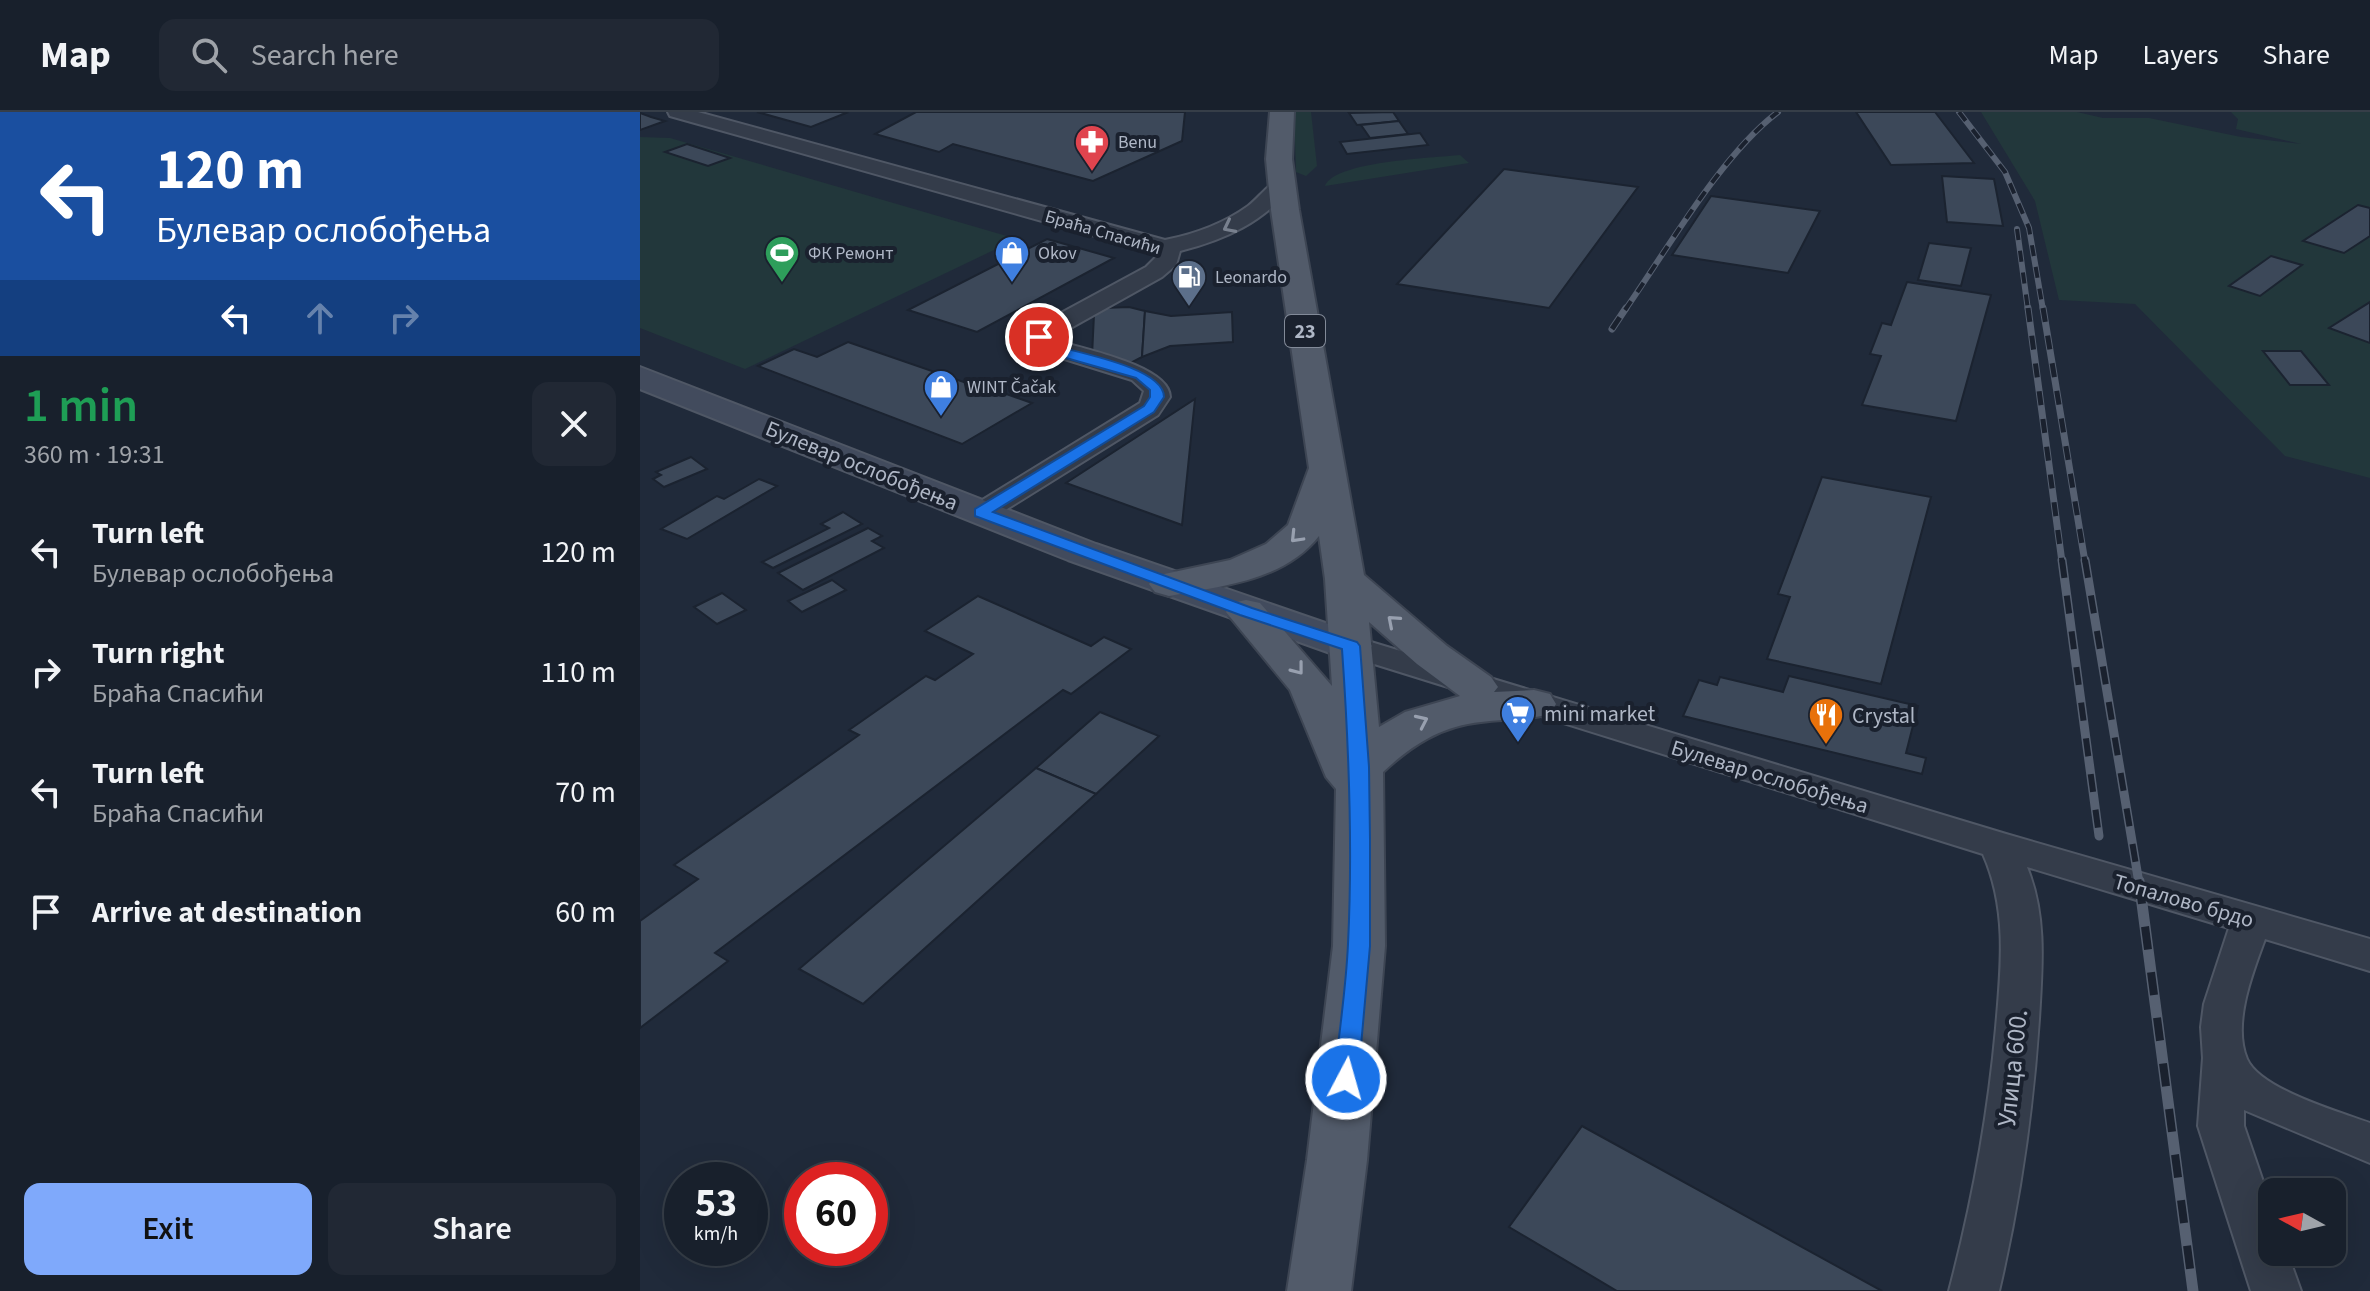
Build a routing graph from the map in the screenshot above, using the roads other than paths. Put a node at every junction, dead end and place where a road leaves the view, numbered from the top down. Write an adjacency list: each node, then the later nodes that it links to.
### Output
1 (677, 112): 4 (street, Браћа Спасићи)
2 (1282, 112): 3 (main road, 23)
3 (1282, 185): 4 (street, one-way to 4); 6 (main road, 23)
4 (1165, 247): 7 (street, Браћа Спасићи)
5 (640, 377): 7 (main road, Булевар ослобођења)
6 (1328, 468): 8 (main road, 23); 9 (main road, one-way to 9)
7 (981, 513): 9 (main road, Булевар ослобођења)
8 (1345, 579): 11 (main road, 23); 12 (main road, one-way to 8)
9 (1169, 584): 10 (main road, Булевар ослобођења)
10 (1246, 612): 11 (main road, Булевар ослобођења); 14 (main road, one-way to 14)
11 (1351, 646): 12 (street, Булевар ослобођења); 14 (main road, 23)
12 (1476, 687): 13 (street, Булевар ослобођења)
13 (1534, 704): 14 (main road, one-way to 13); 15 (street, Булевар ослобођења)
14 (1360, 780): 20 (main road, 23)
15 (1998, 845): 16 (street, Топалово брдо); 21 (street, Улица 600.)
16 (2252, 919): 17 (street, Топалово брдо); 18 (street)
17 (2370, 955)
18 (2225, 1058): 19 (street); 22 (street)
19 (2370, 1143)
20 (1319, 1291)
21 (1974, 1291)
22 (2276, 1291)

